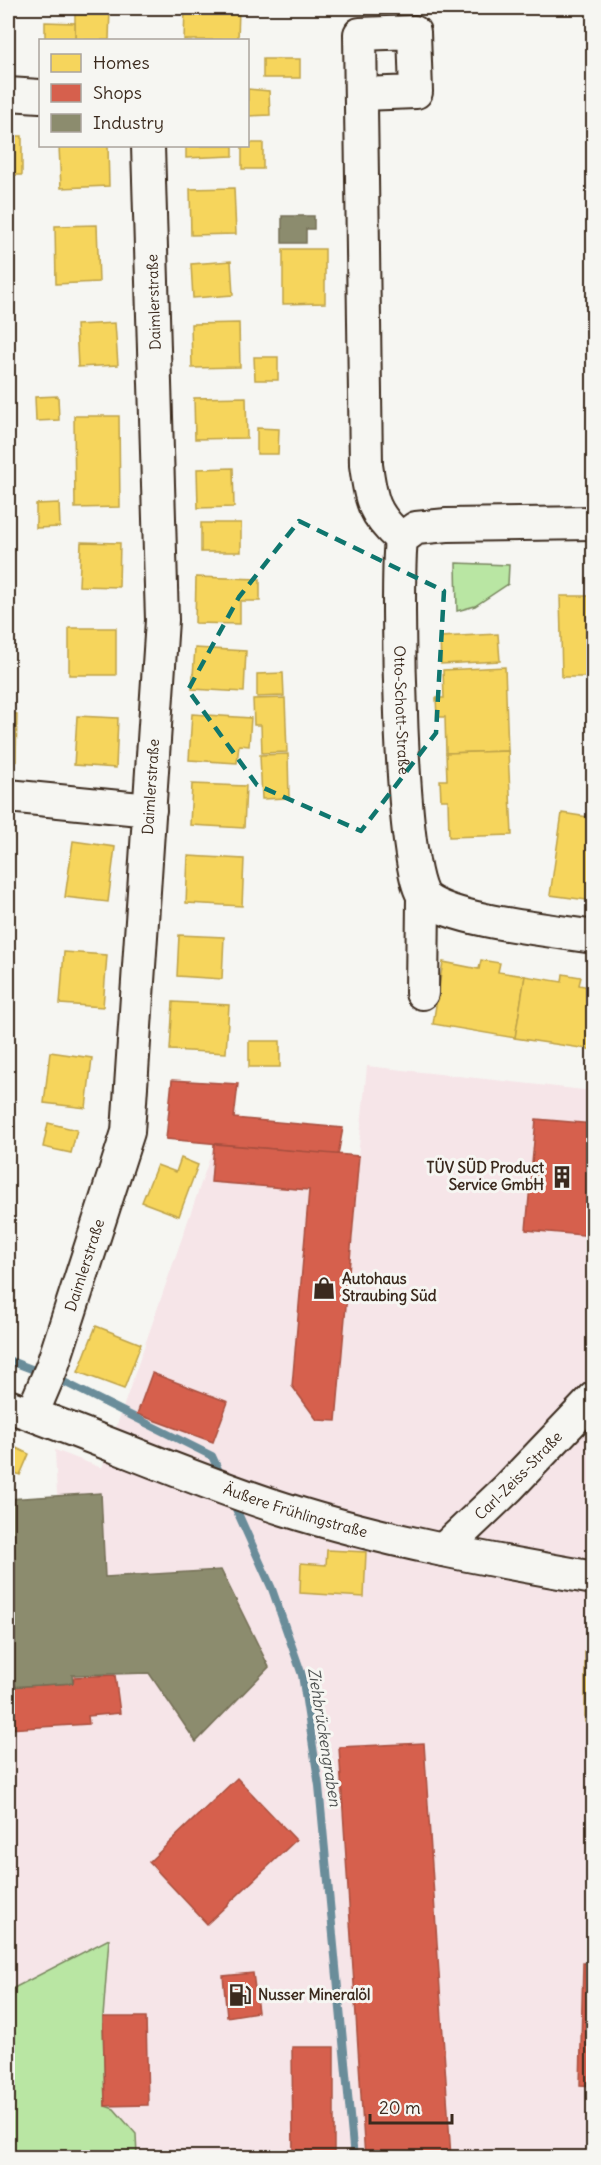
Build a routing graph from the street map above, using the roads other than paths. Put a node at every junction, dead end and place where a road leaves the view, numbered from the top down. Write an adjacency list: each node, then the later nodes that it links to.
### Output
1 (8, 94): 3 (street)
2 (362, 94): 6 (street)
3 (39, 96)
4 (148, 147): 8 (street, Daimlerstraße)
5 (594, 523): 6 (street)
6 (401, 539): 9 (street, Otto-Schott-Straße)
7 (8, 796): 8 (street)
8 (150, 810): 13 (street, Daimlerstraße)
9 (423, 898): 10 (street); 11 (street)
10 (594, 937)
11 (422, 993)
12 (594, 1398): 14 (street, Carl-Zeiss-Straße)
13 (20, 1410): 14 (street, Äußere Frühlingstraße)
14 (443, 1550): 15 (street, Äußere Frühlingstraße)
15 (594, 1578)

